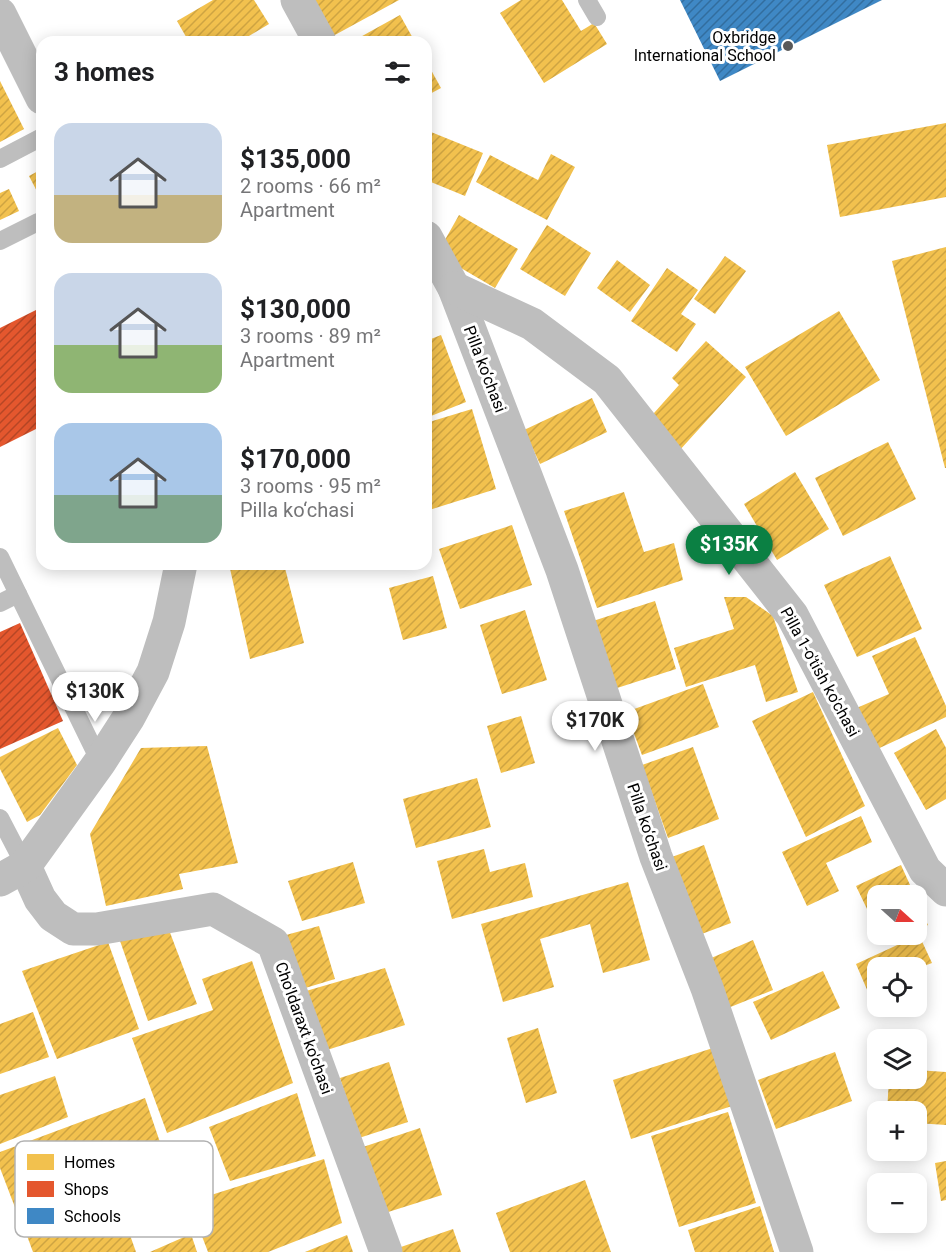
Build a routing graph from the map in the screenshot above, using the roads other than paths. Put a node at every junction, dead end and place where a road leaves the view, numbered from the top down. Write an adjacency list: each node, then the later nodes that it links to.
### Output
1 (297, 0): 5 (street)
2 (587, 0): 4 (lane)
3 (0, 14): 6 (street)
4 (597, 17)
5 (317, 36)
6 (36, 86)
7 (36, 139): 8 (lane)
8 (0, 159)
9 (36, 223): 10 (lane)
10 (0, 241)
11 (432, 248): 12 (street, Pilla ko‘chasi)
12 (454, 288): 20 (street, Pilla 1-o'tish ko'chasi); 22 (street, Pilla ko‘chasi)
13 (0, 557): 15 (lane)
14 (180, 570): 17 (street)
15 (18, 594): 16 (lane); 17 (lane)
16 (0, 603)
17 (100, 762): 19 (street)
18 (0, 818): 19 (lane)
19 (12, 873): 21 (street, Cho'ldaraxt ko'chasi)
20 (946, 890)
21 (386, 1252)
22 (797, 1252)

